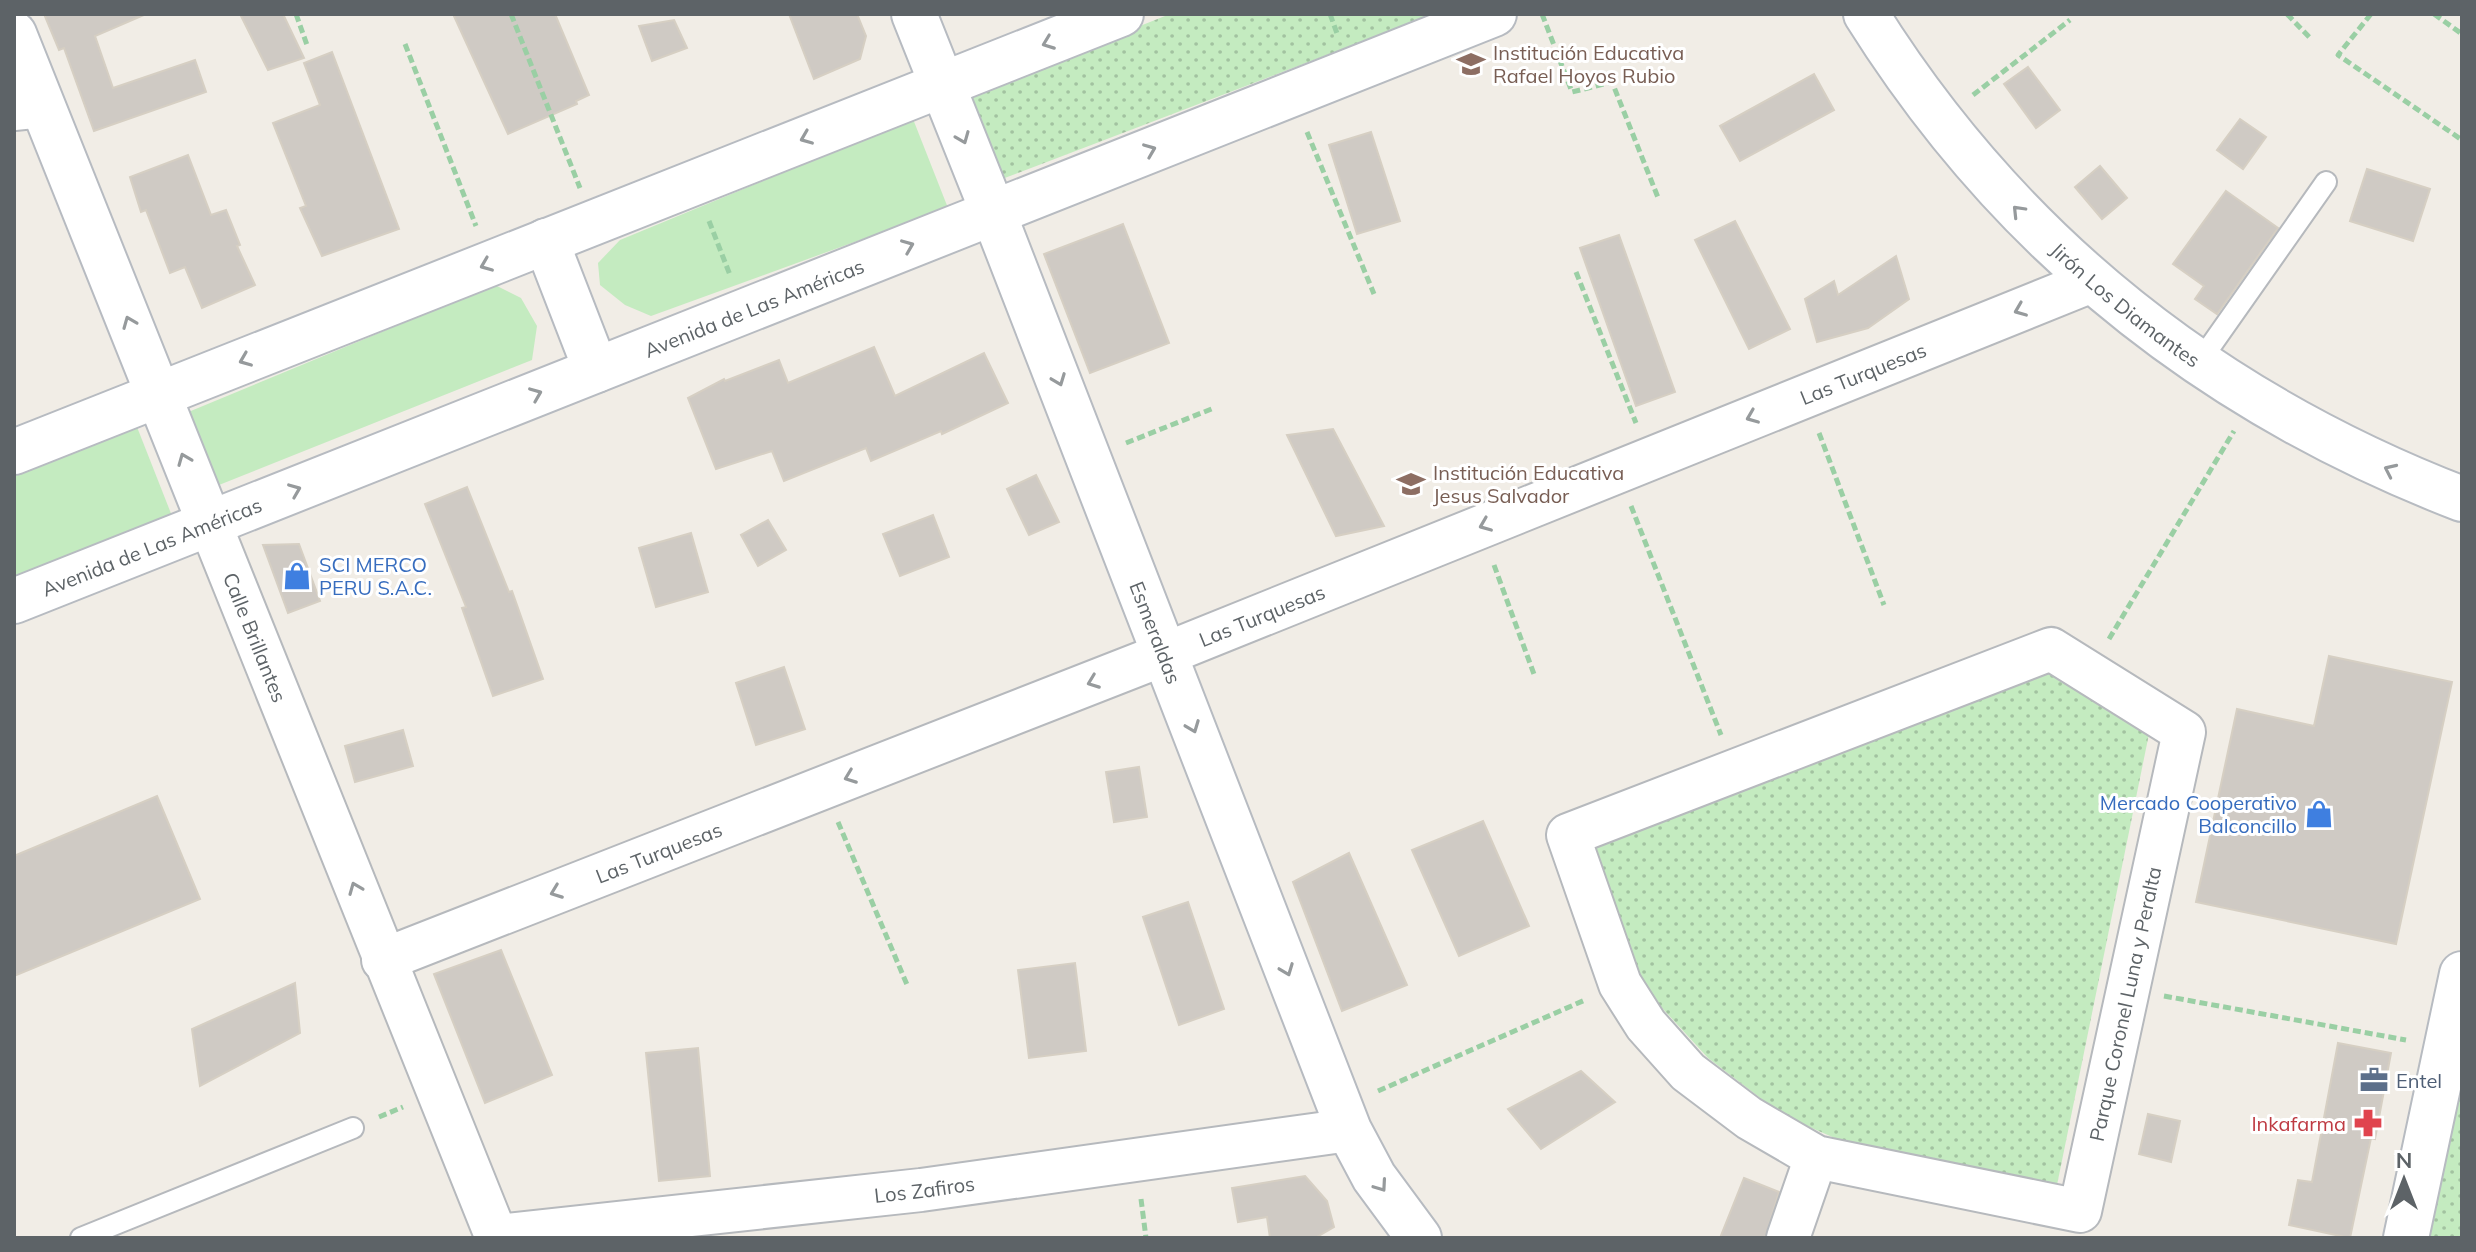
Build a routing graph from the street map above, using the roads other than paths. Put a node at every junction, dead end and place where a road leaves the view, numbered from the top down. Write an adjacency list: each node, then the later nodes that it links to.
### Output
1 (914, 14): 6 (street, Esmeraldas)
2 (1121, 14): 6 (street, one-way to 6)
3 (1494, 14): 9 (street, Avenida de Las Américas, one-way to 3)
4 (1866, 14): 11 (street, Jirón Los Diamantes, one-way to 4)
5 (14, 34): 7 (street, Calle Brillantes)
6 (942, 84): 9 (street, Esmeraldas, one-way to 9); 10 (street, one-way to 10)
7 (28, 108): 14 (street, Calle Brillantes, one-way to 7)
8 (2326, 182): 12 (lane)
9 (993, 212): 13 (street, Avenida de Las Américas, one-way to 9); 19 (street, Esmeraldas, one-way to 19)
10 (546, 241): 13 (street); 14 (street, one-way to 14)
11 (2092, 281): 12 (street, Jirón Los Diamantes); 19 (street, Las Turquesas, one-way to 19)
12 (2198, 364): 16 (street, Jirón Los Diamantes, one-way to 12)
13 (596, 370): 17 (street, Avenida de Las Américas, one-way to 13)
14 (158, 395): 15 (street); 17 (street, Calle Brillantes, one-way to 14)
15 (14, 452)
16 (2462, 499)
17 (210, 524): 18 (street, Avenida de Las Américas); 20 (street, Calle Brillantes, one-way to 17)
18 (14, 601)
19 (1165, 654): 20 (street, Las Turquesas, one-way to 20); 22 (street, Esmeraldas, one-way to 22)
20 (383, 960): 25 (street, Calle Brillantes)
21 (2462, 974): 29 (street)
22 (1345, 1119): 25 (street, Los Zafiros); 27 (street, Esmeraldas, one-way to 27)
23 (353, 1128): 26 (lane)
24 (1816, 1157): 24 (street, Parque Coronel Luna y Peralta); 28 (street)
25 (497, 1237)
26 (81, 1238)
27 (1419, 1238)
28 (1788, 1238)
29 (2406, 1238)

